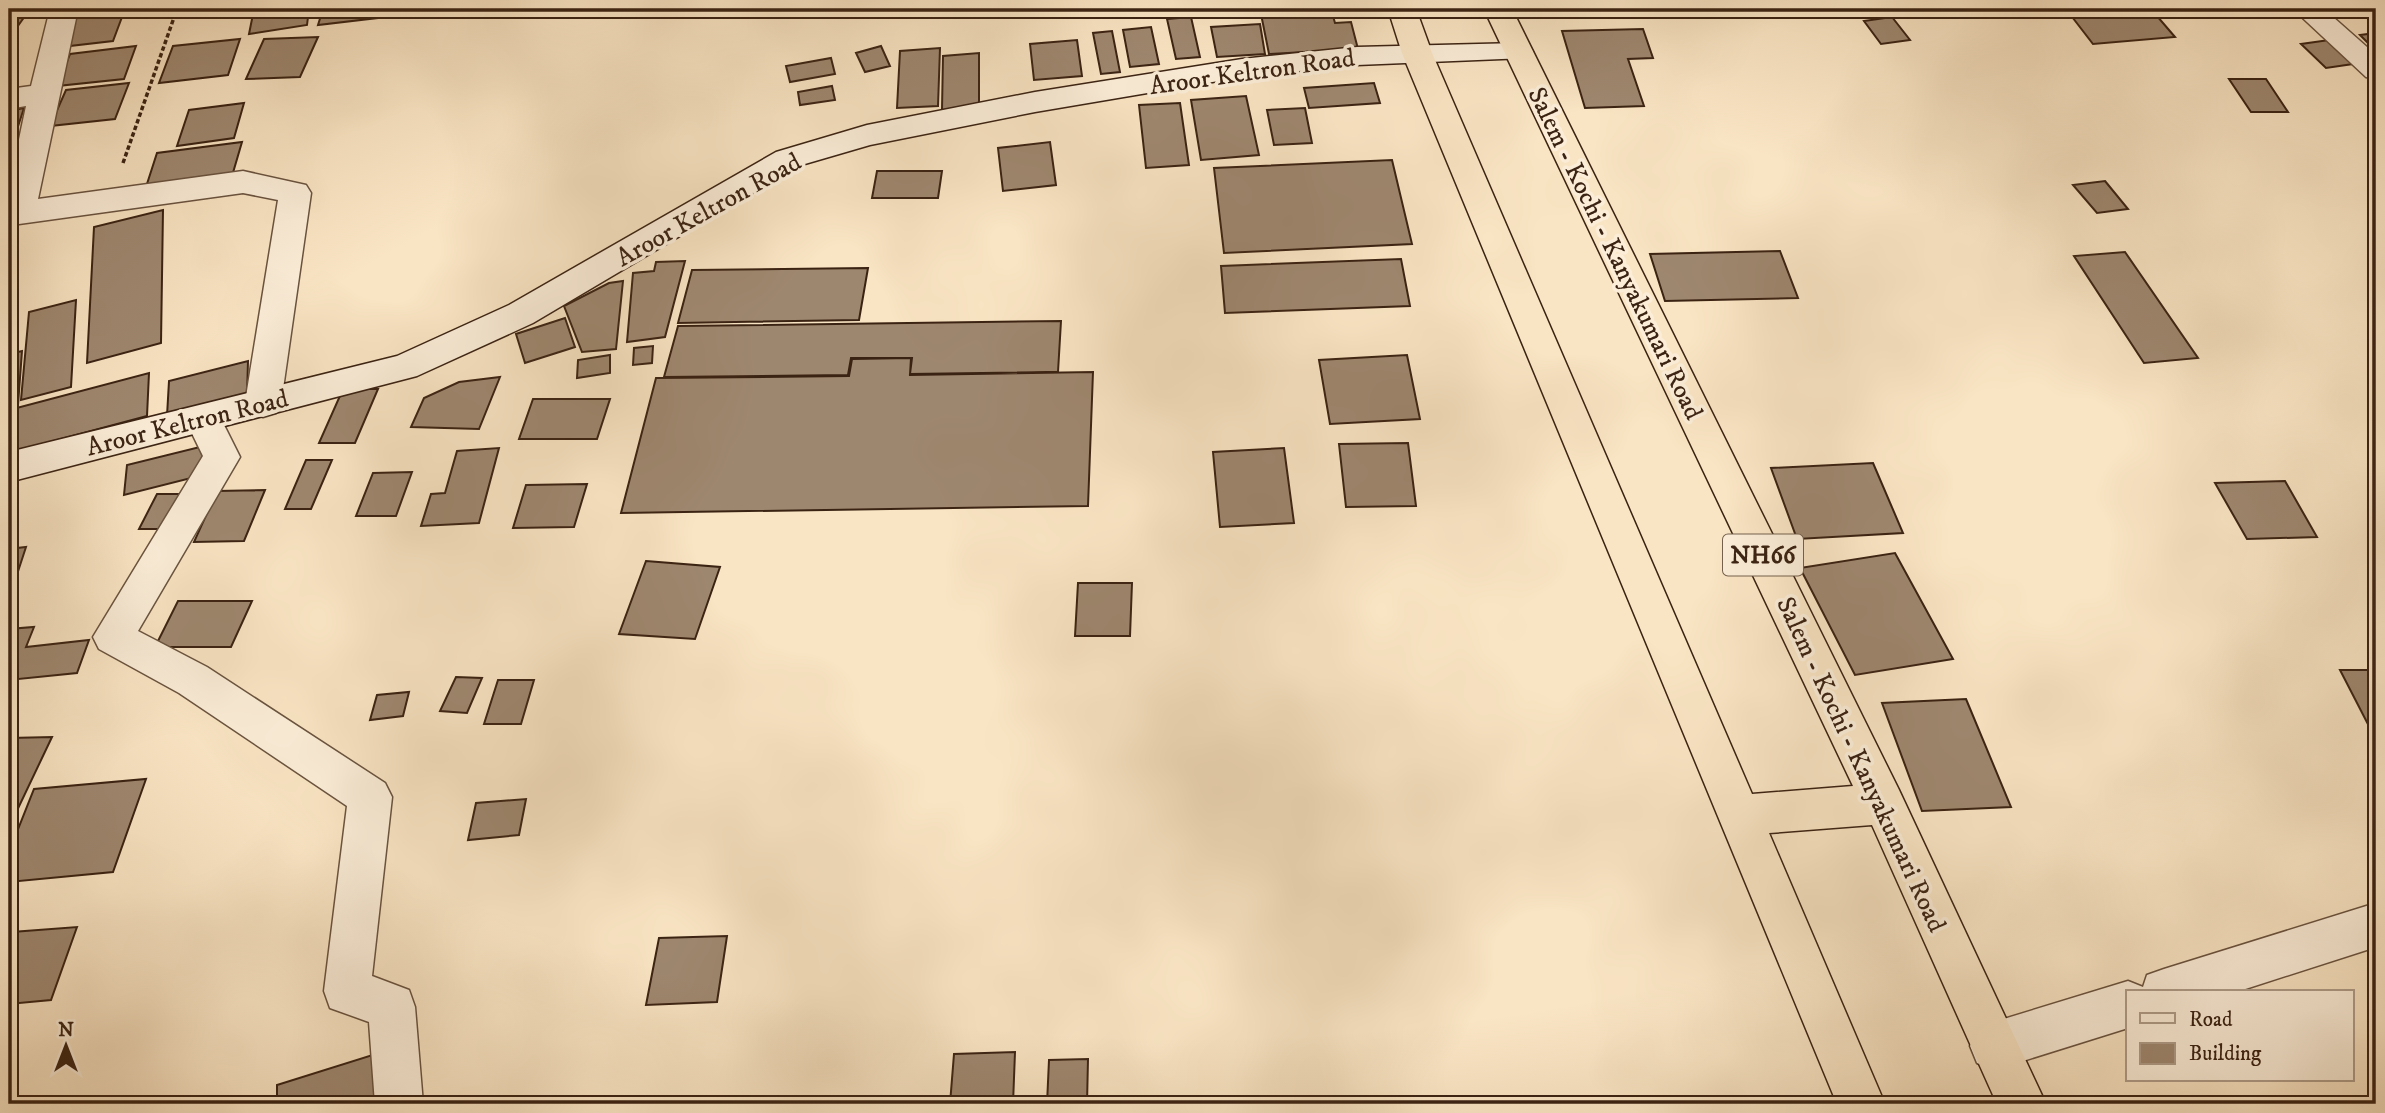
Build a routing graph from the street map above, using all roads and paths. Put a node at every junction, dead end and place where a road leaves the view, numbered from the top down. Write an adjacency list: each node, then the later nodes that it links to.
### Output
1 (64, 9): 9 (street)
2 (177, 9): 11 (path)
3 (1402, 9): 6 (highway)
4 (1498, 9): 7 (highway, Salem - Kochi - Kanyakumari Road / NH66)
5 (2307, 9): 8 (street)
6 (1417, 52): 7 (street, Aroor Keltron Road); 12 (street, Aroor Keltron Road); 16 (highway)
7 (1519, 52): 15 (highway, Salem - Kochi - Kanyakumari Road / NH66)
8 (2376, 70)
9 (44, 94): 10 (street); 11 (street)
10 (9, 99)
11 (111, 200): 12 (street)
12 (263, 403): 13 (street, Aroor Keltron Road)
13 (203, 419): 14 (street, Aroor Keltron Road); 21 (street)
14 (9, 467)
15 (1884, 804): 16 (highway); 20 (highway, Salem - Kochi - Kanyakumari Road / NH66)
16 (1740, 815): 22 (highway)
17 (2376, 925): 18 (street)
18 (2170, 990)
19 (2126, 1005): 20 (street)
20 (1994, 1046): 23 (highway, Salem - Kochi - Kanyakumari Road / NH66)
21 (399, 1104)
22 (1861, 1104)
23 (2022, 1104)

